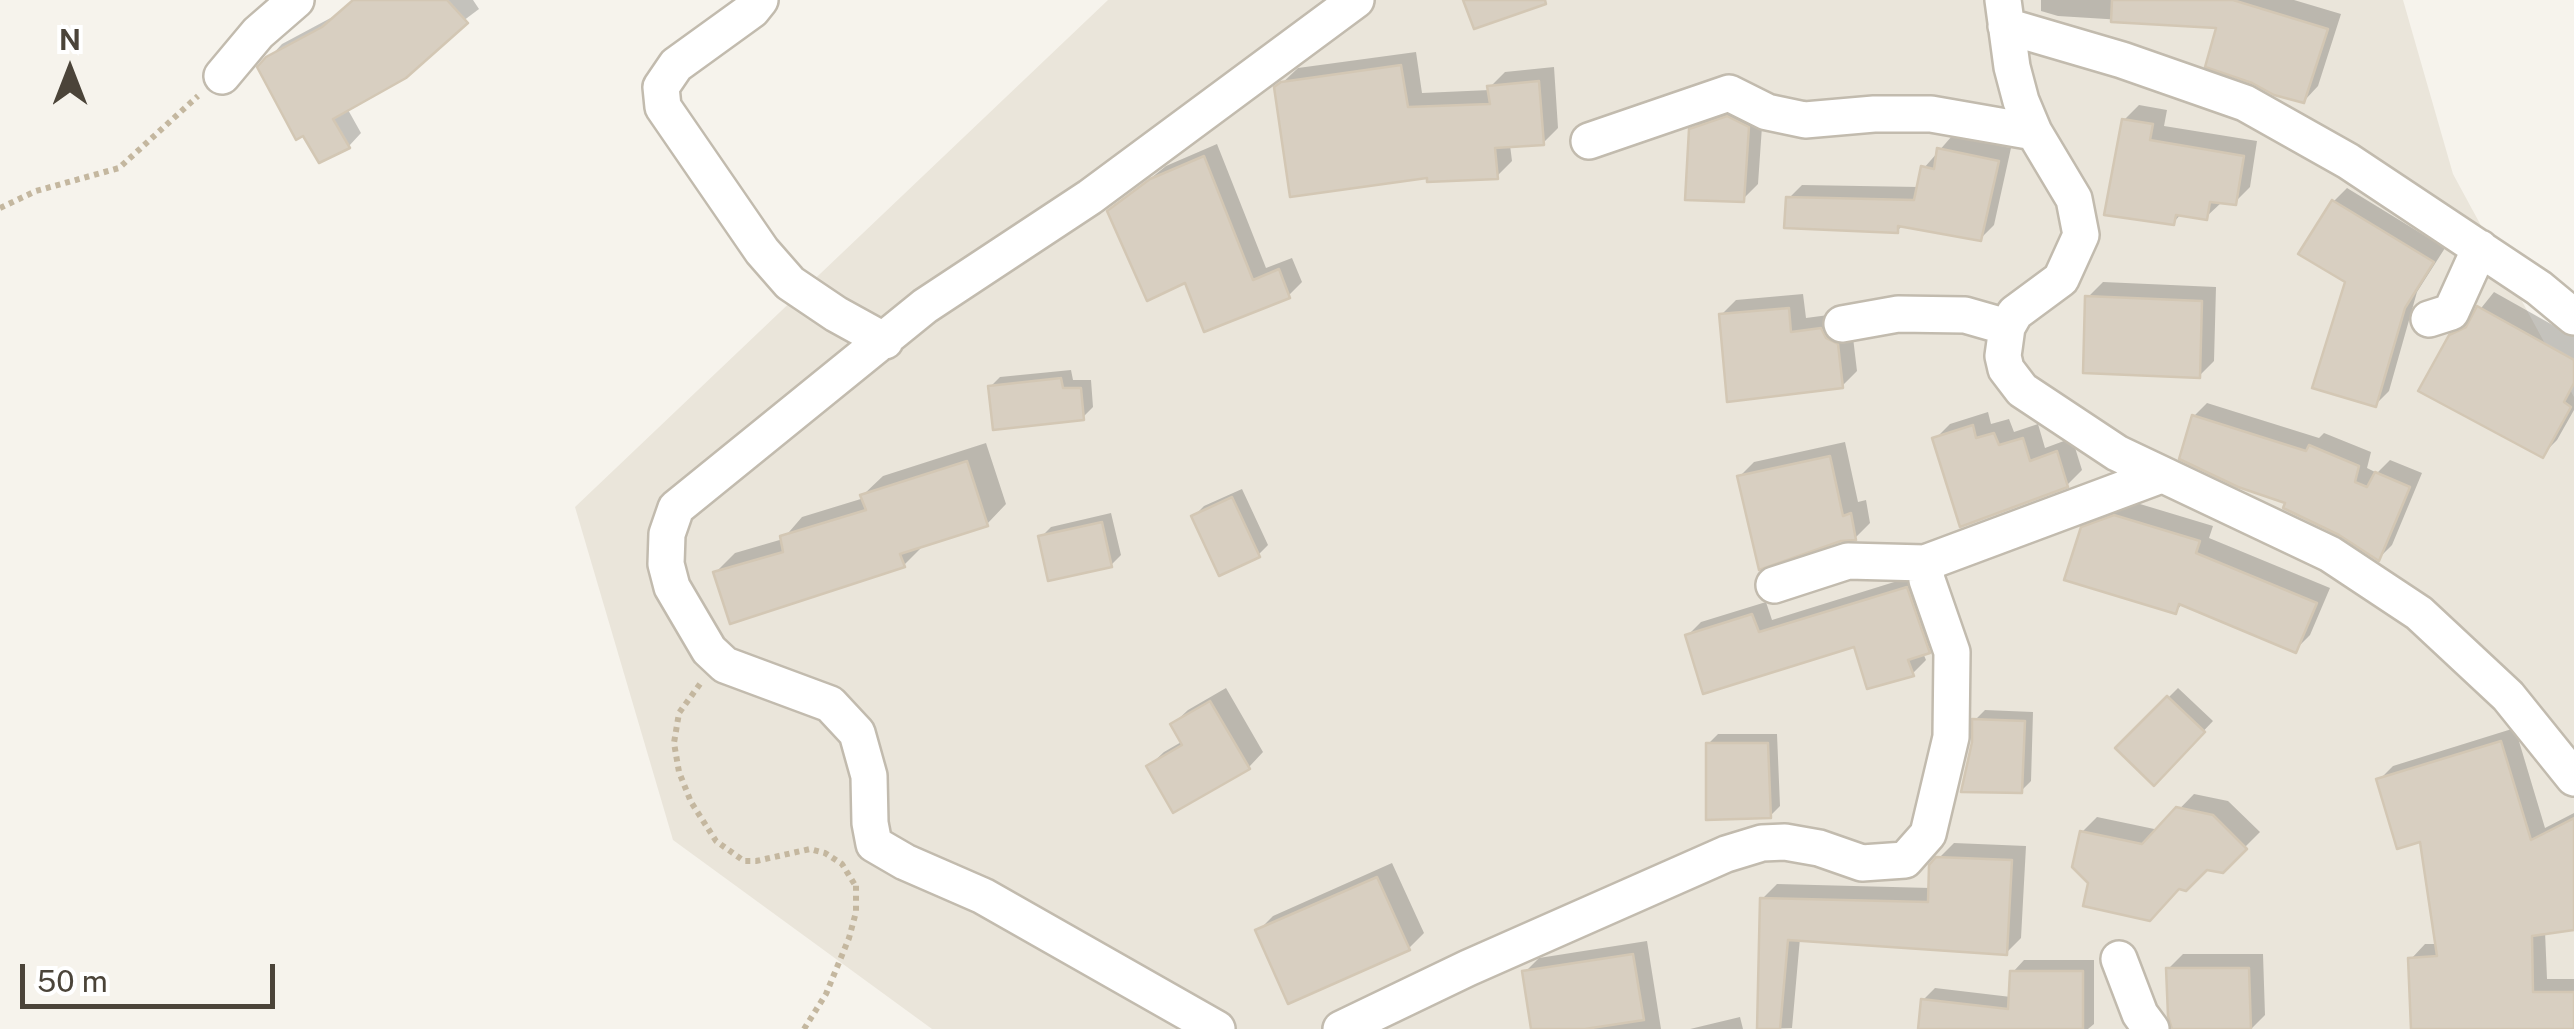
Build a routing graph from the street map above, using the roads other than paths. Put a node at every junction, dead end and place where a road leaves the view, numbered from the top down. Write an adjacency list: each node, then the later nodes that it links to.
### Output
1 (296, 0): 5 (street)
2 (760, 0): 13 (street)
3 (1356, 0): 13 (street)
4 (2005, 13): 6 (street); 8 (street)
5 (222, 76)
6 (2034, 132): 7 (street); 12 (street)
7 (1589, 141)
8 (2480, 248): 9 (street); 10 (street)
9 (2574, 317)
10 (2429, 319)
11 (1842, 324): 12 (street)
12 (2007, 327): 14 (street)
13 (885, 342): 19 (street)
14 (2161, 475): 15 (street); 17 (street)
15 (1925, 563): 16 (street); 20 (street)
16 (1774, 585)
17 (2574, 778)
18 (2119, 959): 21 (street)
19 (1218, 1029)
20 (1342, 1029)
21 (2151, 1029)

